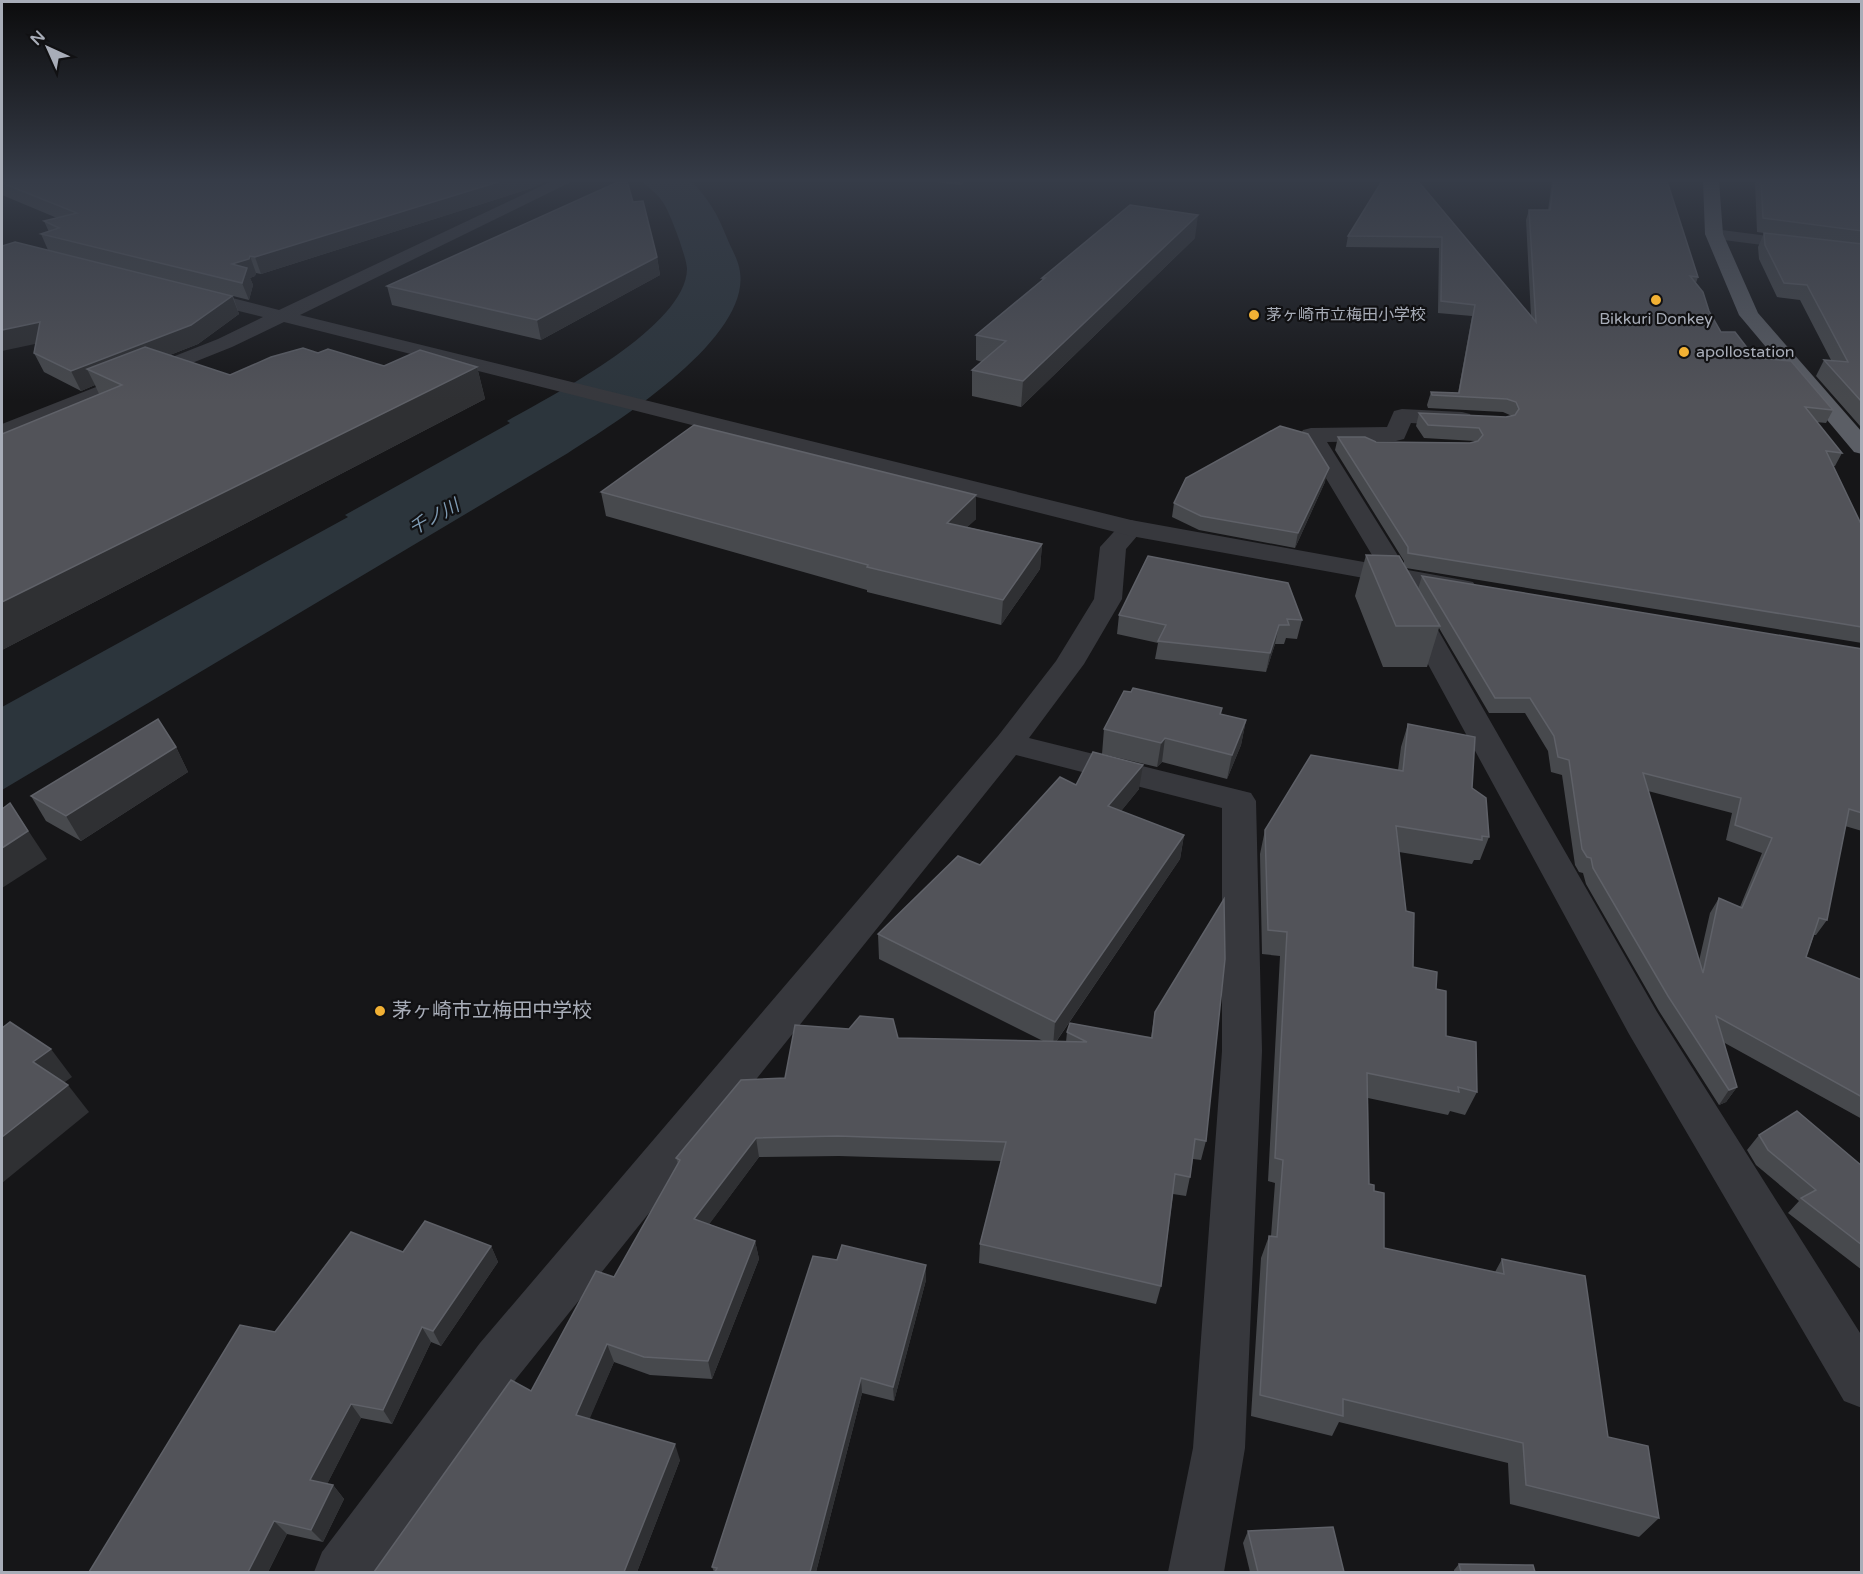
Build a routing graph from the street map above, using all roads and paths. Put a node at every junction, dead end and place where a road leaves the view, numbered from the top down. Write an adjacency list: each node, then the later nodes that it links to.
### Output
1 (411, 254): 4 (street)
2 (1723, 254): 9 (highway)
3 (172, 289): 4 (street)
4 (282, 316): 6 (street); 10 (street)
5 (1480, 420): 7 (street)
6 (2, 432)
7 (1317, 446): 8 (street); 11 (street)
8 (1420, 446)
9 (1862, 447)
10 (1131, 528): 11 (street); 13 (street)
11 (1384, 574): 12 (street); 14 (street)
12 (1485, 591)
13 (1009, 743): 15 (street); 16 (street)
14 (1862, 1383)
15 (342, 1572)
16 (1196, 1572)

